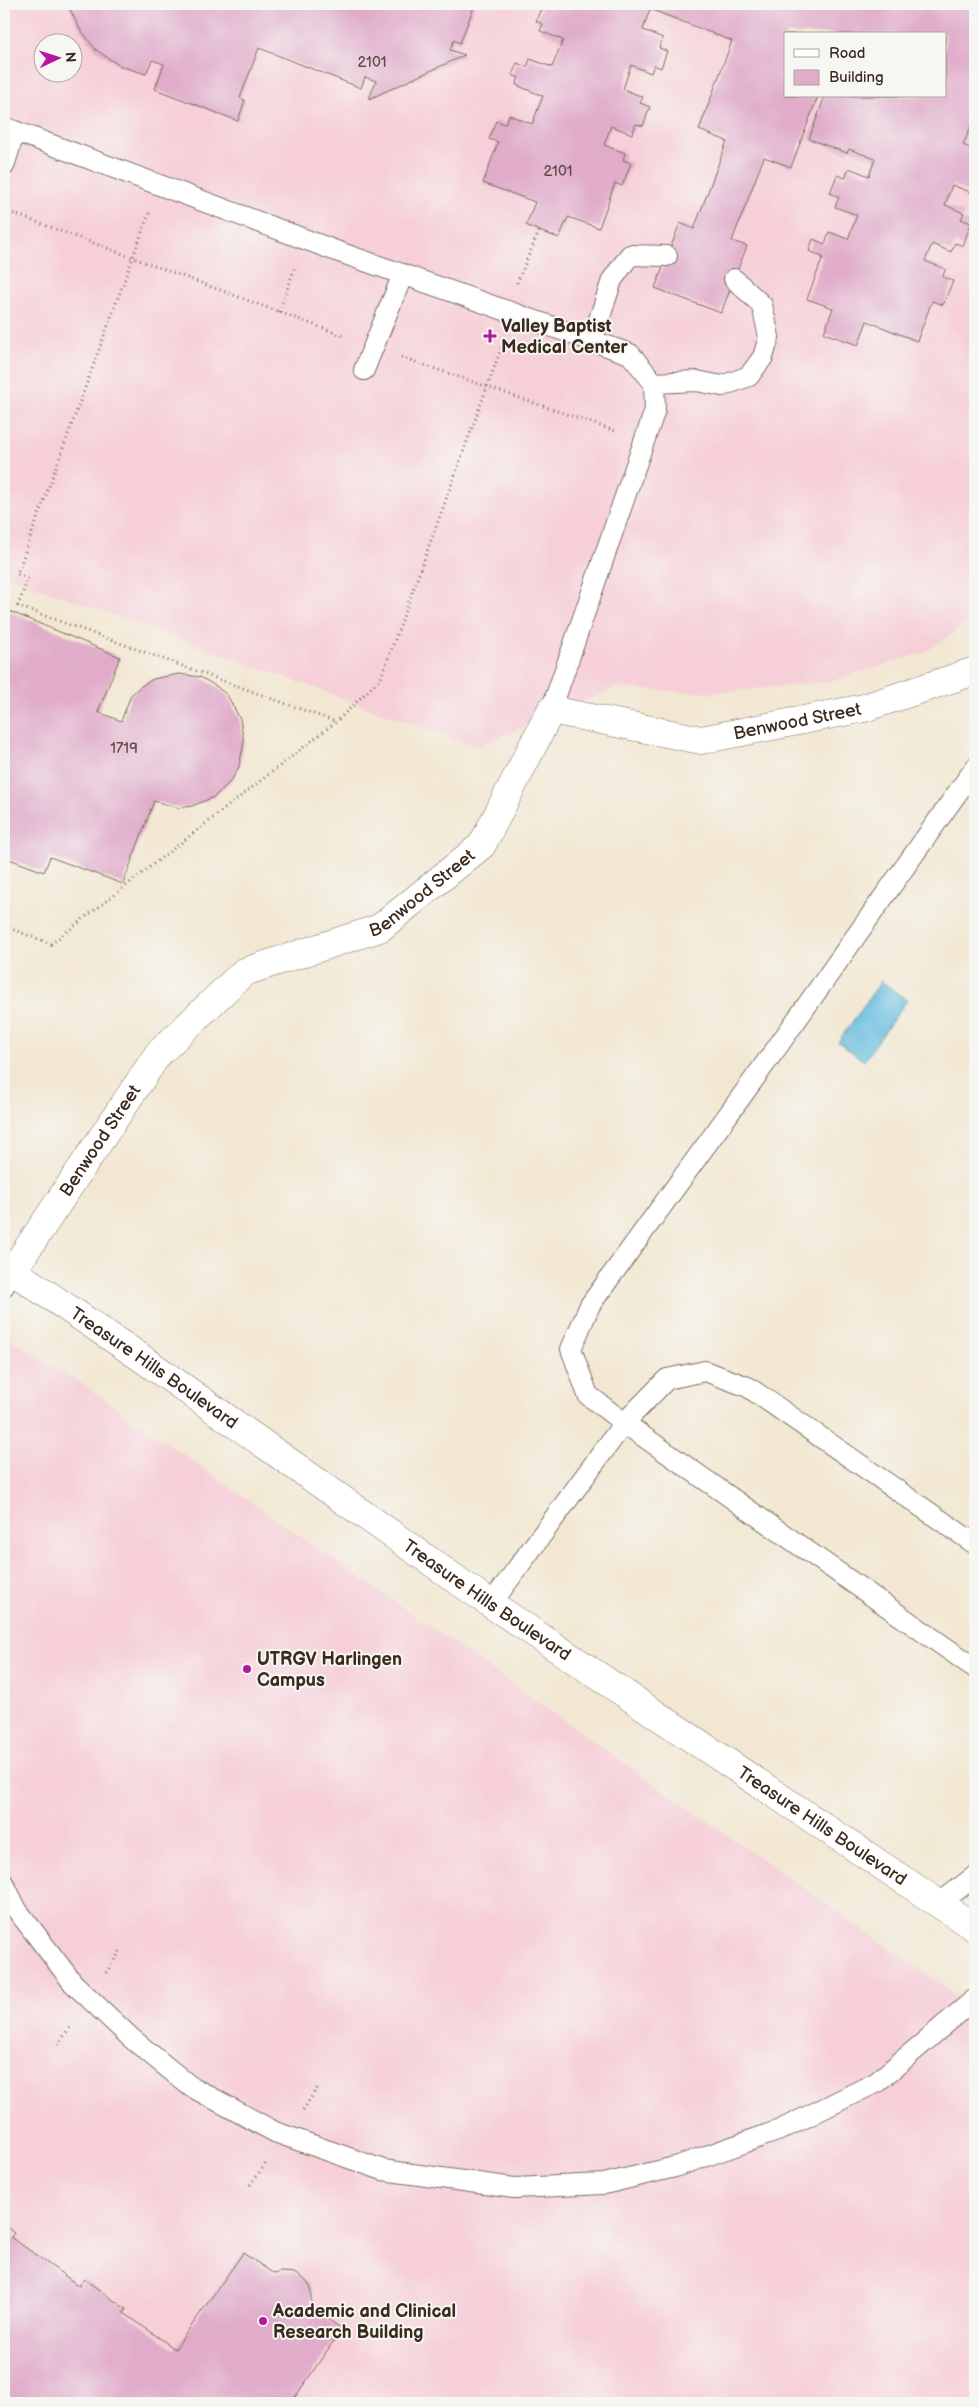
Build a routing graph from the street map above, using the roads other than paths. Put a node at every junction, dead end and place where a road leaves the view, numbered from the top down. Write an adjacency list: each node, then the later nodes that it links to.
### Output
1 (10, 129): 2 (lane); 4 (lane)
2 (4, 166)
3 (667, 256): 6 (lane)
4 (403, 274): 6 (lane); 7 (lane)
5 (734, 279): 8 (lane)
6 (592, 341): 8 (lane)
7 (364, 370)
8 (654, 383): 10 (lane)
9 (970, 677): 10 (street, Benwood Street)
10 (551, 710): 12 (street, Benwood Street)
11 (975, 768): 13 (lane)
12 (7, 1274): 15 (street, Treasure Hills Boulevard)
13 (624, 1423): 14 (lane); 15 (lane); 16 (lane)
14 (975, 1544)
15 (491, 1604): 19 (street, Treasure Hills Boulevard)
16 (975, 1668)
17 (975, 1876): 19 (lane)
18 (4, 1884): 21 (lane)
19 (940, 1903): 20 (street, Treasure Hills Boulevard)
20 (975, 1928)
21 (975, 1999)

